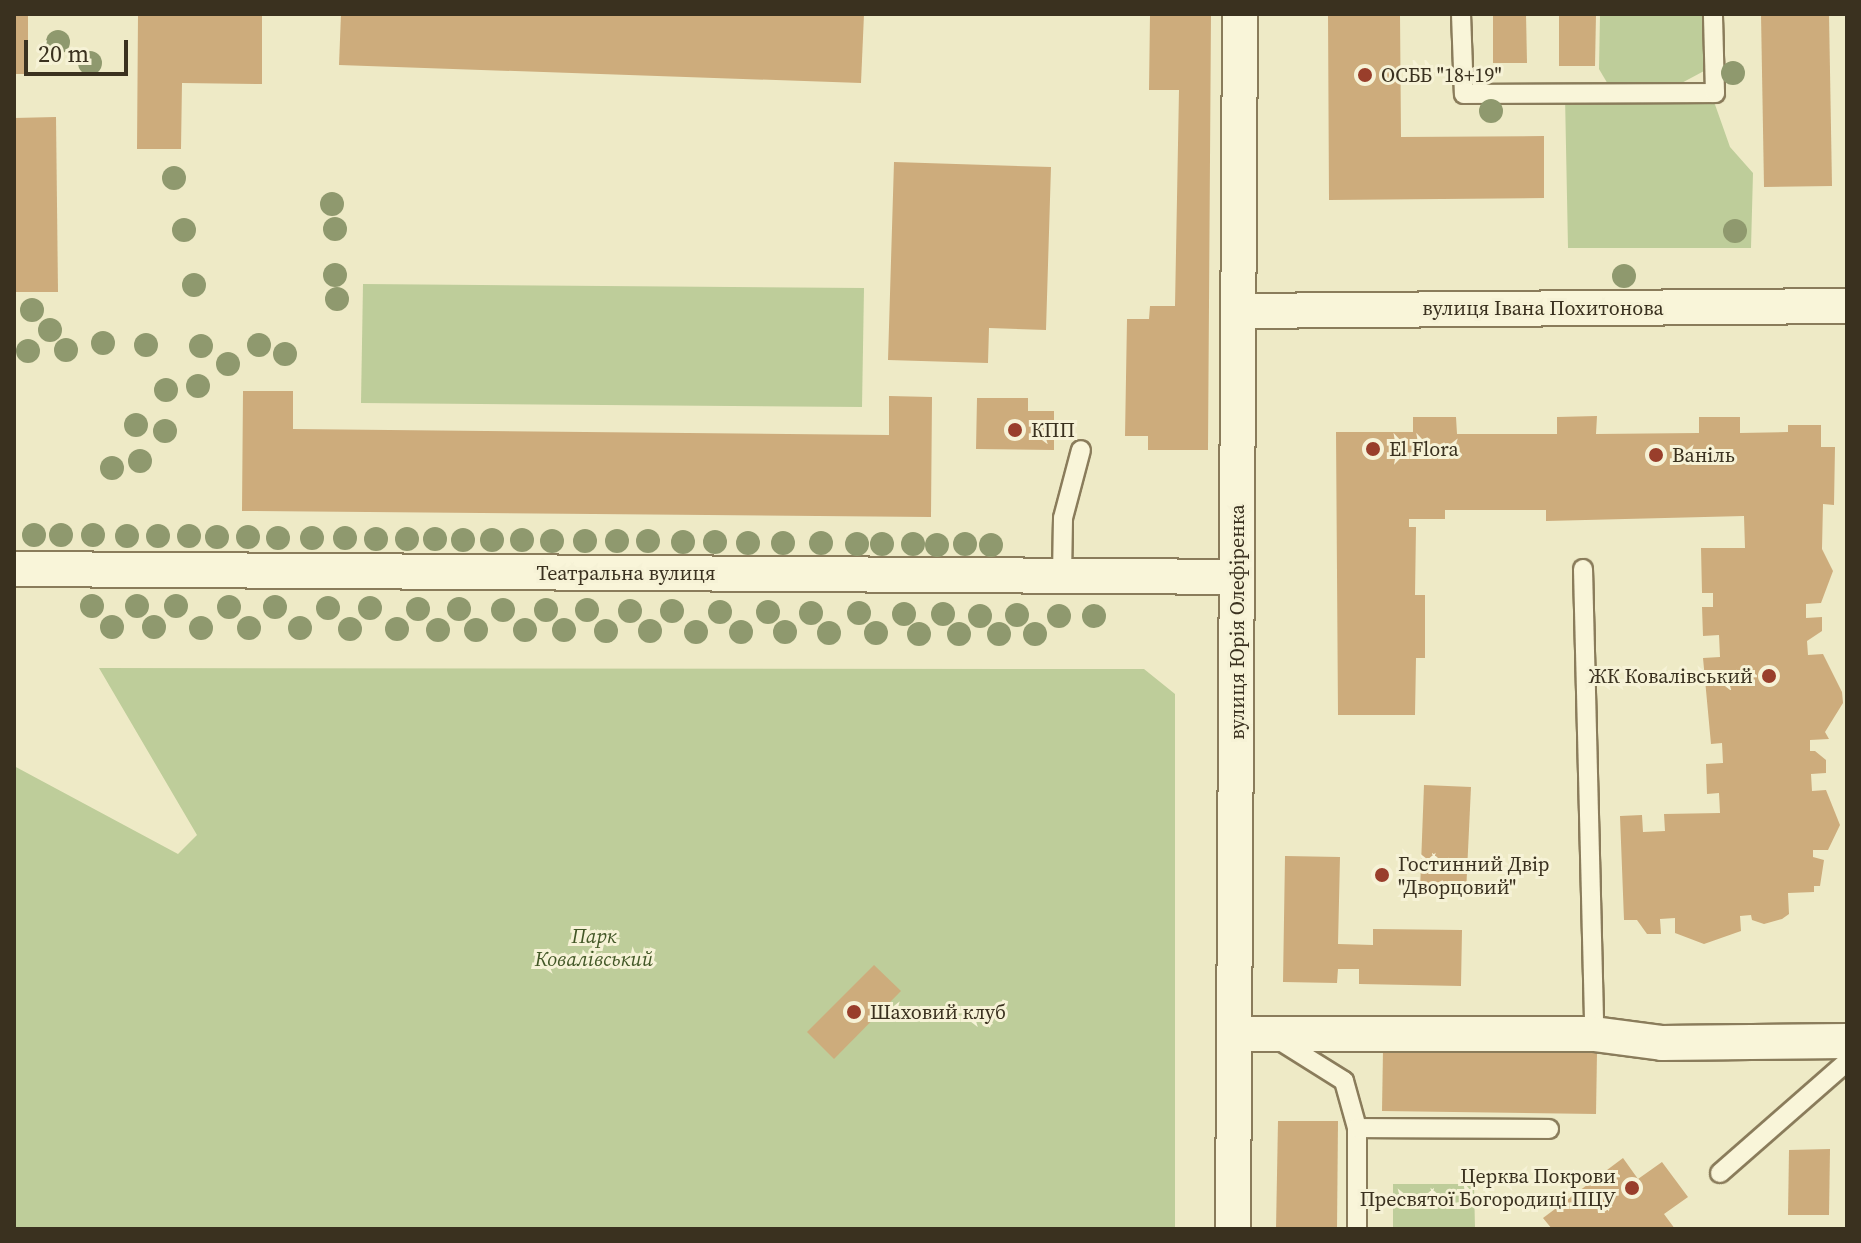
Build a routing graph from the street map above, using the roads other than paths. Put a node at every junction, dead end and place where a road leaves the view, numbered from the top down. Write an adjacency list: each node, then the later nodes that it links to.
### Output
1 (1240, 14): 5 (street, вулиця Юрія Олефіренка)
2 (1461, 14): 3 (lane)
3 (1713, 14)
4 (1847, 306): 5 (street, вулиця Івана Похитонова)
5 (1238, 311): 10 (street, вулиця Юрія Олефіренка)
6 (1081, 450): 9 (lane)
7 (14, 569): 9 (street, Театральна вулиця)
8 (1583, 569): 12 (lane)
9 (1062, 576): 10 (street, Театральна вулиця)
10 (1237, 577): 11 (street, вулиця Юрія Олефіренка)
11 (1251, 1034): 12 (street); 15 (lane); 18 (street, вулиця Юрія Олефіренка)
12 (1594, 1034): 13 (street)
13 (1847, 1041)
14 (1847, 1062): 17 (lane)
15 (1357, 1128): 16 (lane); 19 (lane)
16 (1549, 1129)
17 (1720, 1173)
18 (1233, 1229)
19 (1357, 1229)

